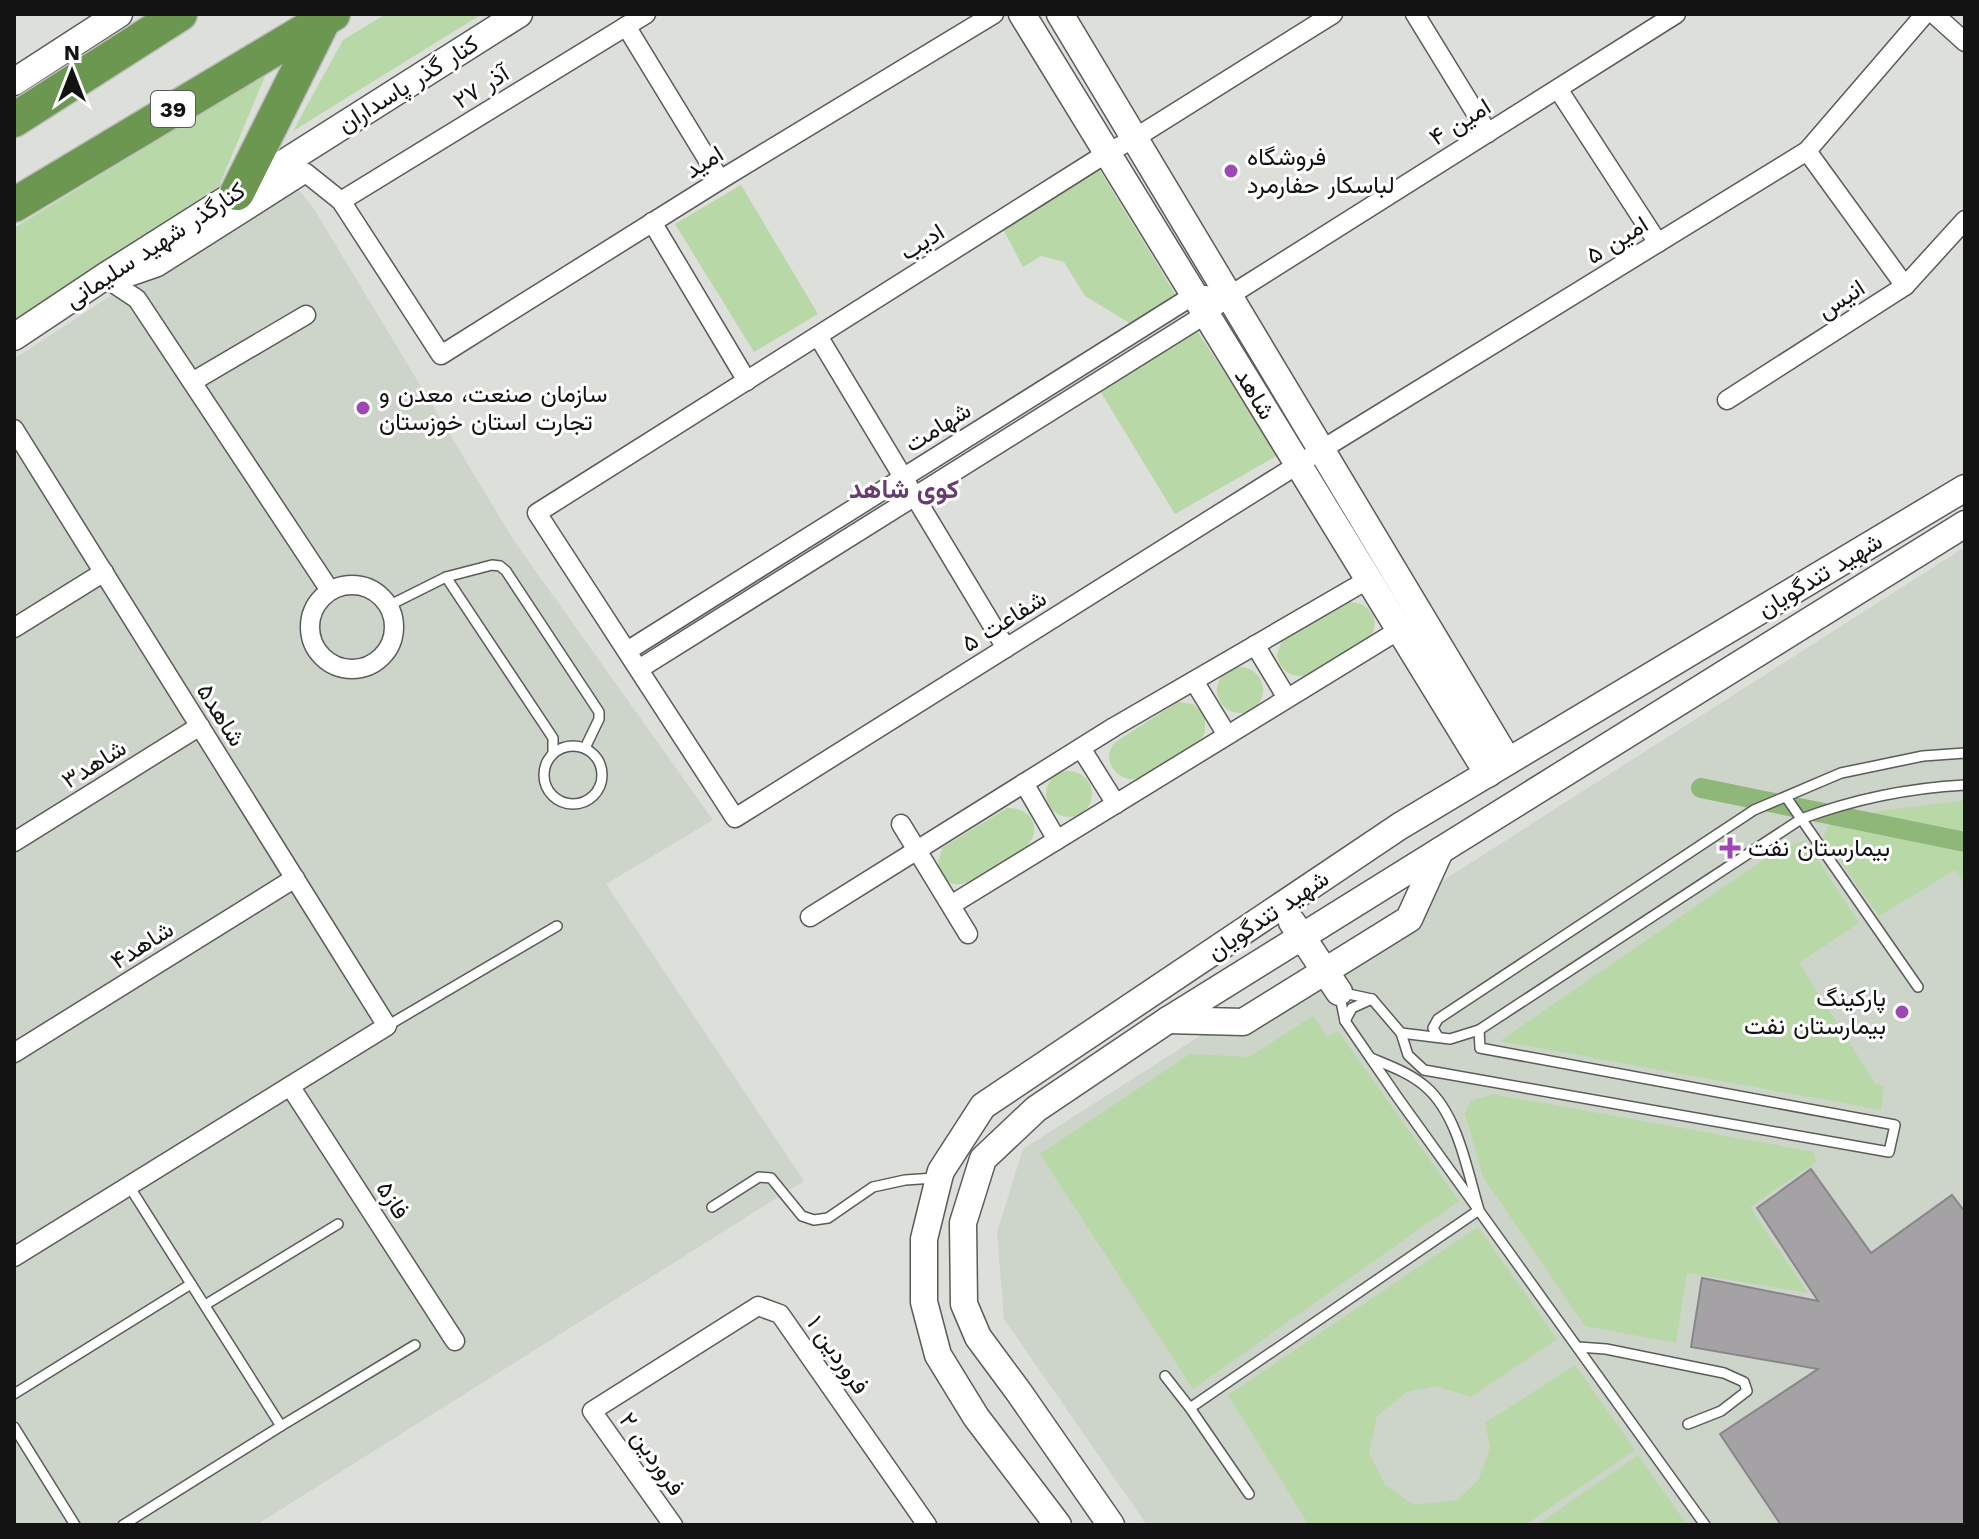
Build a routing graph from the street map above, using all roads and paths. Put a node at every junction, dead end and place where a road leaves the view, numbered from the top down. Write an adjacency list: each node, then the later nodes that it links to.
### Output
1 (119, 14): 16 (main road)
2 (180, 14): 18 (highway)
3 (519, 14): 23 (main road, کنار گذر پاسداران)
4 (646, 14): 14 (street, آذر ۲۷)
5 (994, 14): 24 (street, امید)
6 (1022, 14): 22 (main road, شاهد)
7 (1060, 14): 20 (main road, شاهد)
8 (1333, 14): 20 (street, ادیب)
9 (1415, 14): 19 (street)
10 (1676, 14): 17 (street, امین ۴)
11 (1925, 14): 21 (street, امین ۵)
12 (1934, 14): 15 (street)
13 (328, 16): 25 (highway); 27 (highway, 39)
14 (626, 26): 24 (street); 26 (street, آذر ۲۷)
15 (1965, 42)
16 (14, 82)
17 (1558, 89): 19 (street, امین ۴); 30 (street)
18 (14, 120)
19 (1488, 133): 33 (street, امین ۴)
20 (1135, 138): 22 (street, ادیب); 33 (main road, شاهد)
21 (1807, 151): 30 (street, امین ۵); 32 (street)
22 (1107, 153): 34 (main road, شاهد); 36 (street, ادیب)
23 (297, 154): 25 (main road, کنارگذر شهید سلیمانی)
24 (720, 180): 29 (street, امید)
25 (237, 193): 31 (main road, کنارگذر شهید سلیمانی)
26 (341, 201): 29 (street, امید); 31 (street)
27 (14, 205)
28 (1965, 220): 32 (street, انیس)
29 (652, 222): 38 (street)
30 (1658, 243): 42 (street, امین ۵)
31 (104, 277): 37 (main road, کنارگذر شهید سلیمانی); 39 (street)
32 (1905, 286): 40 (street, انیس)
33 (1229, 296): 34 (street); 42 (main road, شاهد)
34 (1200, 305): 43 (main road, شاهد); 44 (street, شهامت); 46 (street, شهامت)
35 (306, 315): 39 (street)
36 (818, 336): 38 (street, ادیب); 44 (street)
37 (14, 337)
38 (747, 381): 57 (street, ادیب)
39 (192, 382): 51 (street)
40 (1727, 400)
41 (14, 429): 48 (street, شاهد۵)
42 (1321, 450): 43 (street, امین ۵); 67 (main road, شاهد)
43 (1298, 464): 50 (main road, شاهد); 56 (street, شفاعت ۵)
44 (903, 478): 46 (street); 57 (street, شهامت)
45 (1965, 488): 67 (main road, شهید تندگویان)
46 (916, 496): 56 (street); 58 (street, شهامت)
47 (1965, 524): 77 (main road, شهید تندگویان)
48 (104, 572): 53 (street); 61 (street, شاهد۵)
49 (446, 577): 52 (lane); 63 (lane); 65 (lane)
50 (1369, 579): 54 (main road, شاهد); 55 (street)
51 (329, 589): 52 (street); 52 (street)
52 (390, 605)
53 (14, 628)
54 (1399, 630): 60 (street); 67 (main road, شاهد)
55 (1255, 645): 59 (street); 60 (street)
56 (1006, 648): 58 (street, شفاعت ۵)
57 (627, 651): 58 (street)
58 (639, 669)
59 (1194, 681): 62 (street); 64 (street)
60 (1287, 698): 62 (street)
61 (200, 726): 75 (street, شاهد۳); 78 (street, شاهد۵)
62 (1227, 735): 71 (street)
63 (585, 748): 65 (lane); 65 (lane)
64 (1081, 748): 68 (street); 71 (street)
65 (553, 753)
66 (1965, 753): 70 (lane)
67 (1498, 768): 80 (main road, شهید تندگویان)
68 (1024, 783): 74 (street); 76 (street)
69 (1965, 785): 72 (lane)
70 (1786, 797): 72 (lane); 93 (lane)
71 (1116, 804): 74 (street)
72 (1801, 819): 86 (lane); 91 (lane)
73 (901, 824): 76 (street)
74 (1057, 840): 79 (street)
75 (14, 842)
76 (917, 850): 79 (street); 81 (street)
77 (1440, 851): 84 (main road, شهید تندگویان); 85 (main road)
78 (295, 878): 90 (street, شاهد۵); 94 (street, شاهد۴)
79 (951, 905): 83 (street)
80 (1281, 906): 84 (main road); 96 (main road, شهید تندگویان)
81 (810, 917)
82 (557, 926): 90 (lane)
83 (968, 934)
84 (1302, 937): 85 (main road); 88 (main road, شهید تندگویان)
85 (1332, 982): 87 (lane); 88 (main road); 89 (lane)
86 (1918, 987)
87 (1372, 999): 89 (lane); 92 (lane)
88 (1168, 1020): 98 (main road, شهید تندگویان)
89 (1345, 1021): 95 (lane)
90 (387, 1026): 97 (street)
91 (1479, 1030): 92 (lane); 93 (lane)
92 (1401, 1033): 93 (lane)
93 (1438, 1037)
94 (14, 1053)
95 (1370, 1058): 102 (lane); 102 (lane)
96 (1016, 1084): 98 (main road); 99 (main road, شهید تندگویان)
97 (290, 1086): 100 (street); 108 (street, فاز۵)
98 (1036, 1109): 107 (main road, شهید تندگویان)
99 (939, 1178): 101 (lane); 111 (main road, شهید تندگویان)
100 (129, 1186): 104 (street); 105 (lane)
101 (712, 1207)
102 (1479, 1210): 110 (lane); 114 (lane)
103 (338, 1224): 106 (lane)
104 (14, 1257)
105 (191, 1284): 106 (lane); 113 (lane)
106 (205, 1305): 117 (lane)
107 (978, 1337): 111 (main road); 125 (main road, شهید تندگویان)
108 (455, 1341)
109 (415, 1345): 117 (lane)
110 (1578, 1347): 116 (lane); 126 (lane)
111 (938, 1355): 124 (main road, شهید تندگویان)
112 (1165, 1376): 114 (lane)
113 (14, 1394)
114 (1190, 1408): 119 (lane)
115 (592, 1411): 122 (street, فروردین ۲); 123 (street, فروردین ۱)
116 (1688, 1424)
117 (281, 1426): 121 (lane)
118 (14, 1427): 120 (lane)
119 (1249, 1494)
120 (75, 1525)
121 (123, 1525)
122 (673, 1525)
123 (927, 1525)
124 (1058, 1525)
125 (1111, 1525)
126 (1705, 1525)

